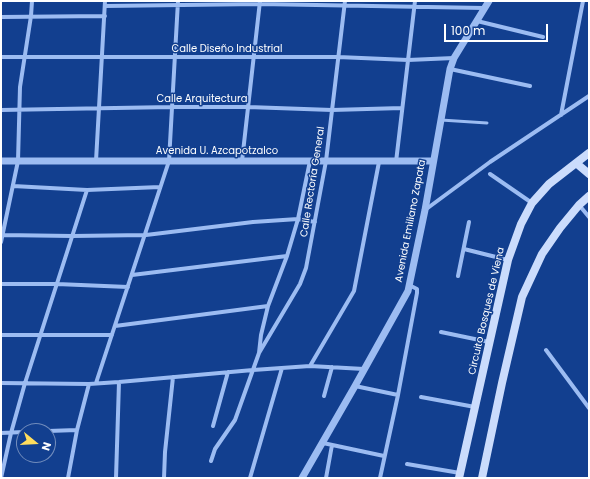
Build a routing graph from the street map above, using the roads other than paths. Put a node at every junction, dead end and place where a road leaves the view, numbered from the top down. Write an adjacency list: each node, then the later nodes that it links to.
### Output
1 (32, 1): 11 (street)
2 (415, 1): 9 (street)
3 (489, 1): 10 (street, Avenida Emiliano Zapata)
4 (583, 1): 34 (street)
5 (105, 3): 6 (street); 12 (street)
6 (178, 3): 7 (street); 19 (street)
7 (260, 3): 8 (street); 20 (street)
8 (344, 3): 9 (street); 21 (street, Calle Rectoría General)
9 (414, 8): 10 (street); 23 (street)
10 (484, 8): 14 (street, Avenida Emiliano Zapata)
11 (31, 16): 12 (street); 13 (street); 17 (street)
12 (105, 16): 18 (street)
13 (1, 17)
14 (476, 20): 15 (street); 22 (street, Avenida Emiliano Zapata)
15 (543, 37)
16 (1, 57): 17 (street, Calle Diseño Industrial)
17 (24, 57): 18 (street, Calle Diseño Industrial); 32 (street)
18 (103, 57): 19 (street, Calle Diseño Industrial); 29 (street)
19 (174, 57): 20 (street, Calle Diseño Industrial); 27 (street)
20 (254, 57): 21 (street, Calle Diseño Industrial); 28 (street)
21 (338, 57): 23 (street, Calle Diseño Industrial); 33 (street, Calle Rectoría General)
22 (454, 58): 23 (street, Calle Diseño Industrial); 24 (street, Avenida Emiliano Zapata)
23 (408, 60): 30 (street)
24 (450, 69): 25 (street); 35 (street, Avenida Emiliano Zapata)
25 (530, 86)
26 (589, 96): 34 (street)
27 (172, 107): 28 (street, Calle Arquitectura); 29 (street, Calle Arquitectura); 39 (street)
28 (248, 107): 33 (street, Calle Arquitectura); 45 (street)
29 (100, 108): 32 (street, Calle Arquitectura); 44 (street)
30 (402, 108): 33 (street, Calle Arquitectura); 47 (street)
31 (1, 110): 32 (street, Calle Arquitectura)
32 (19, 110): 38 (street)
33 (332, 110): 41 (street, Calle Rectoría General)
34 (561, 115): 57 (street)
35 (441, 120): 36 (lane); 42 (street, Avenida Emiliano Zapata)
36 (487, 124)
37 (589, 153): 48 (main road, Circuito Bosques de Viena)
38 (18, 161): 43 (street, Avenida U. Azcapotzalco); 44 (street, Avenida U. Azcapotzalco); 51 (street)
39 (169, 161): 44 (street, Avenida U. Azcapotzalco); 45 (street, Avenida U. Azcapotzalco); 52 (street)
40 (310, 161): 41 (street, Avenida U. Azcapotzalco); 45 (street, Avenida U. Azcapotzalco); 59 (street)
41 (326, 161): 46 (street, Avenida U. Azcapotzalco); 60 (street, Calle Rectoría General)
42 (433, 161): 47 (street, Avenida U. Azcapotzalco); 57 (street, Avenida Emiliano Zapata)
43 (1, 162)
44 (96, 162)
45 (242, 162)
46 (379, 162): 47 (street, Avenida U. Azcapotzalco); 85 (street)
47 (396, 162)
48 (576, 164): 50 (main road); 55 (main road, Circuito Bosques de Viena)
49 (490, 174): 55 (street)
50 (589, 174)
51 (13, 186): 53 (street); 62 (street)
52 (160, 187): 53 (street); 64 (street)
53 (87, 190): 65 (street)
54 (589, 196): 56 (main road)
55 (532, 203): 69 (main road, Circuito Bosques de Viena)
56 (579, 205): 58 (street); 123 (main road)
57 (425, 210): 74 (street, Avenida Emiliano Zapata)
58 (589, 217)
59 (298, 219): 60 (street); 64 (street); 68 (street)
60 (315, 222): 84 (street, Calle Rectoría General)
61 (469, 222): 67 (street)
62 (2, 227): 63 (street)
63 (2, 235): 65 (street); 66 (street)
64 (146, 235): 65 (street); 70 (street)
65 (72, 236): 73 (street)
66 (1, 242)
67 (464, 249): 69 (street); 71 (street)
68 (286, 256): 70 (street); 76 (street)
69 (508, 260): 82 (main road, Circuito Bosques de Viena)
70 (132, 275): 75 (street)
71 (458, 276)
72 (1, 284): 73 (street)
73 (57, 284): 75 (street); 81 (street)
74 (409, 285): 88 (street, Avenida Emiliano Zapata); 98 (street)
75 (128, 287): 77 (street)
76 (268, 306): 77 (street); 84 (street)
77 (115, 326): 80 (street)
78 (441, 332): 82 (street)
79 (1, 335): 81 (street)
80 (112, 335): 81 (street); 95 (street)
81 (40, 336): 94 (street)
82 (490, 342): 101 (main road, Circuito Bosques de Viena)
83 (546, 350): 102 (street)
84 (259, 353): 89 (street)
85 (310, 366): 86 (street); 87 (street)
86 (332, 367): 88 (street); 99 (street)
87 (282, 368): 89 (street); 119 (street)
88 (364, 369): 97 (street, Avenida Emiliano Zapata)
89 (253, 370): 90 (street); 112 (street)
90 (228, 372): 91 (street); 103 (street)
91 (173, 377): 92 (street); 118 (street)
92 (119, 382): 95 (street); 117 (street)
93 (1, 383): 94 (street)
94 (25, 383): 96 (street); 107 (street)
95 (96, 383): 96 (street)
96 (89, 384): 104 (street)
97 (355, 386): 98 (street); 109 (street, Avenida Emiliano Zapata)
98 (398, 395): 111 (street)
99 (324, 396)
100 (421, 397): 101 (street)
101 (475, 407): 114 (main road, Circuito Bosques de Viena)
102 (589, 408)
103 (213, 426)
104 (77, 430): 105 (street); 116 (street)
105 (56, 431)
106 (1, 433): 107 (street)
107 (11, 433): 108 (street); 115 (street)
108 (16, 433)
109 (323, 443): 110 (street); 120 (street, Avenida Emiliano Zapata)
110 (332, 445): 111 (street); 121 (street)
111 (384, 456): 122 (street)
112 (210, 461)
113 (407, 464): 114 (street)
114 (460, 476)
115 (1, 478)
116 (68, 478)
117 (116, 478)
118 (164, 478)
119 (250, 478)
120 (302, 478)
121 (326, 478)
122 (380, 478)
123 (482, 478)

